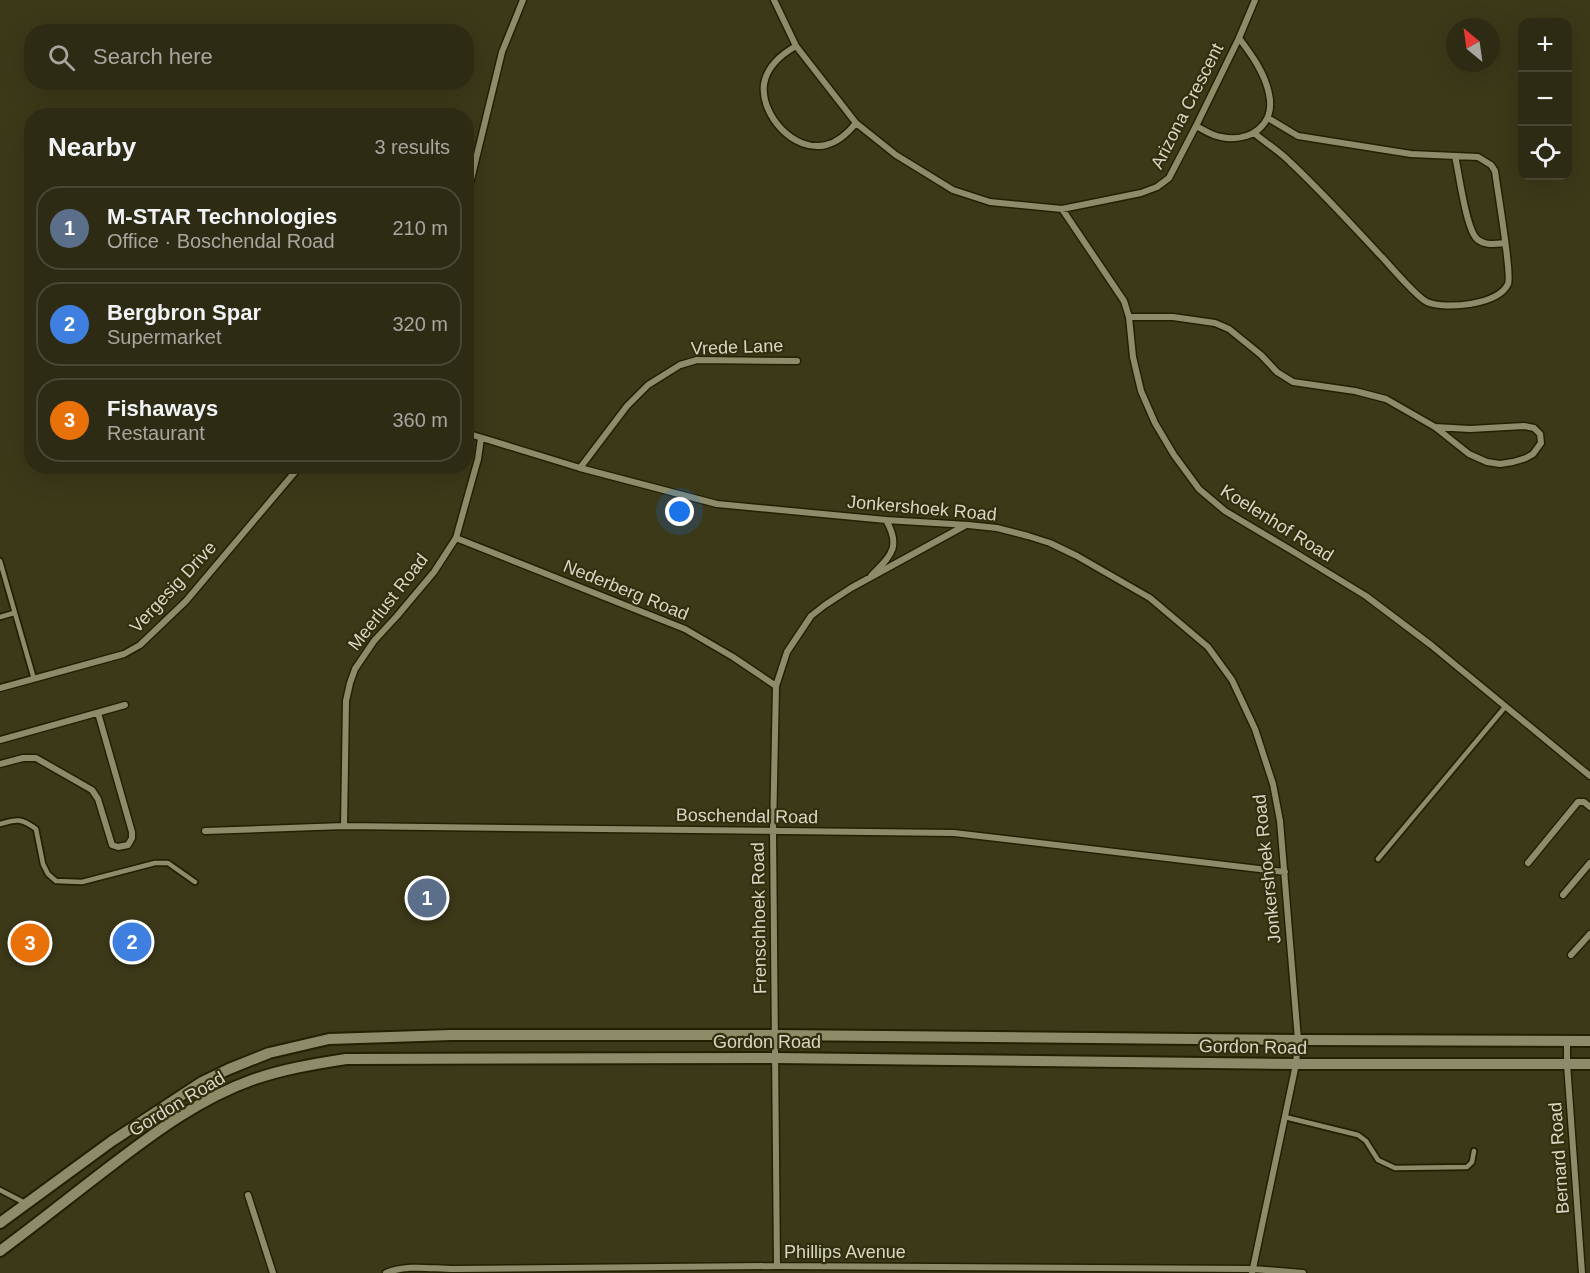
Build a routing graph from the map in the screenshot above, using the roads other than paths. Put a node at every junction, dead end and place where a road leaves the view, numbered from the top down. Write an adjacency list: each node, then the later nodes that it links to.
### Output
1 (523, 0): 11 (street)
2 (774, 0): 5 (street, Arizona Crescent)
3 (1255, 0): 4 (street, Arizona Crescent)
4 (1239, 38): 6 (street); 8 (street, Arizona Crescent)
5 (796, 46): 7 (street, Arizona Crescent); 7 (street)
6 (1268, 118): 9 (street); 10 (street)
7 (856, 123): 12 (street, Arizona Crescent)
8 (1196, 126): 9 (street); 12 (street, Arizona Crescent)
9 (1254, 133): 13 (street)
10 (1455, 156): 13 (street); 13 (street)
11 (474, 167)
12 (1062, 209): 14 (street, Koelenhof Road)
13 (1505, 243)
14 (1129, 317): 16 (street); 34 (street, Koelenhof Road)
15 (797, 361): 19 (street, Vrede Lane)
16 (1435, 427): 16 (street)
17 (474, 436): 18 (street, Jonkershoek Road)
18 (481, 438): 19 (street, Jonkershoek Road); 20 (street, Meerlust Road)
19 (580, 468): 23 (street, Jonkershoek Road)
20 (474, 470)
21 (293, 474): 30 (street, Vergesig Drive)
22 (473, 474): 25 (street, Meerlust Road)
23 (886, 520): 24 (street, Jonkershoek Road); 27 (street)
24 (968, 525): 27 (street, Frenschhoek Road); 47 (street, Jonkershoek Road)
25 (456, 538): 31 (street, Nederberg Road); 41 (street, Meerlust Road)
26 (0, 561): 28 (lane)
27 (866, 580): 31 (street, Frenschhoek Road)
28 (14, 613): 29 (lane); 30 (lane)
29 (0, 617)
30 (34, 679): 32 (street, Vergesig Drive)
31 (776, 686): 43 (street, Frenschhoek Road)
32 (0, 688)
33 (125, 705): 35 (street)
34 (1505, 707): 38 (street, Koelenhof Road); 44 (lane)
35 (98, 713): 36 (street); 37 (street)
36 (0, 740)
37 (0, 764)
38 (1590, 776)
39 (1590, 807): 45 (street)
40 (0, 824): 48 (lane)
41 (344, 826): 42 (street, Boschendal Road); 43 (street, Boschendal Road)
42 (206, 831)
43 (773, 832): 47 (street, Boschendal Road); 52 (street, Frenschhoek Road)
44 (1378, 859)
45 (1528, 863)
46 (1590, 863): 49 (street)
47 (1285, 872): 53 (street, Jonkershoek Road)
48 (195, 882)
49 (1563, 895)
50 (1590, 934): 51 (street)
51 (1571, 955)
52 (776, 1035): 53 (street, Gordon Road); 56 (street, Gordon Road); 57 (street, Frenschhoek Road)
53 (1298, 1040): 54 (street, Gordon Road); 58 (street, Jonkershoek Road)
54 (1567, 1041): 55 (street, Gordon Road); 59 (street, Bernard Road)
55 (1590, 1041)
56 (295, 1046): 61 (street); 66 (street, Gordon Road)
57 (775, 1058): 58 (street, Gordon Road); 61 (street, Gordon Road); 69 (street, Frenschhoek Road)
58 (1296, 1064): 59 (street, Gordon Road); 62 (street, Jonkershoek Road)
59 (1567, 1064): 60 (street, Gordon Road); 75 (street, Bernard Road)
60 (1590, 1064)
61 (298, 1066): 68 (street, Gordon Road)
62 (1285, 1118): 63 (lane); 71 (street, Jonkershoek Road)
63 (1474, 1151)
64 (0, 1190): 66 (lane)
65 (248, 1194): 72 (street)
66 (27, 1204): 67 (street, Gordon Road)
67 (0, 1223)
68 (0, 1251)
69 (777, 1266): 70 (street, Phillips Avenue); 73 (street, Phillips Avenue)
70 (1160, 1271): 71 (street, Phillips Avenue)
71 (1253, 1271): 74 (street, Phillips Avenue)
72 (273, 1273)
73 (386, 1273)
74 (1303, 1273)
75 (1582, 1273)

